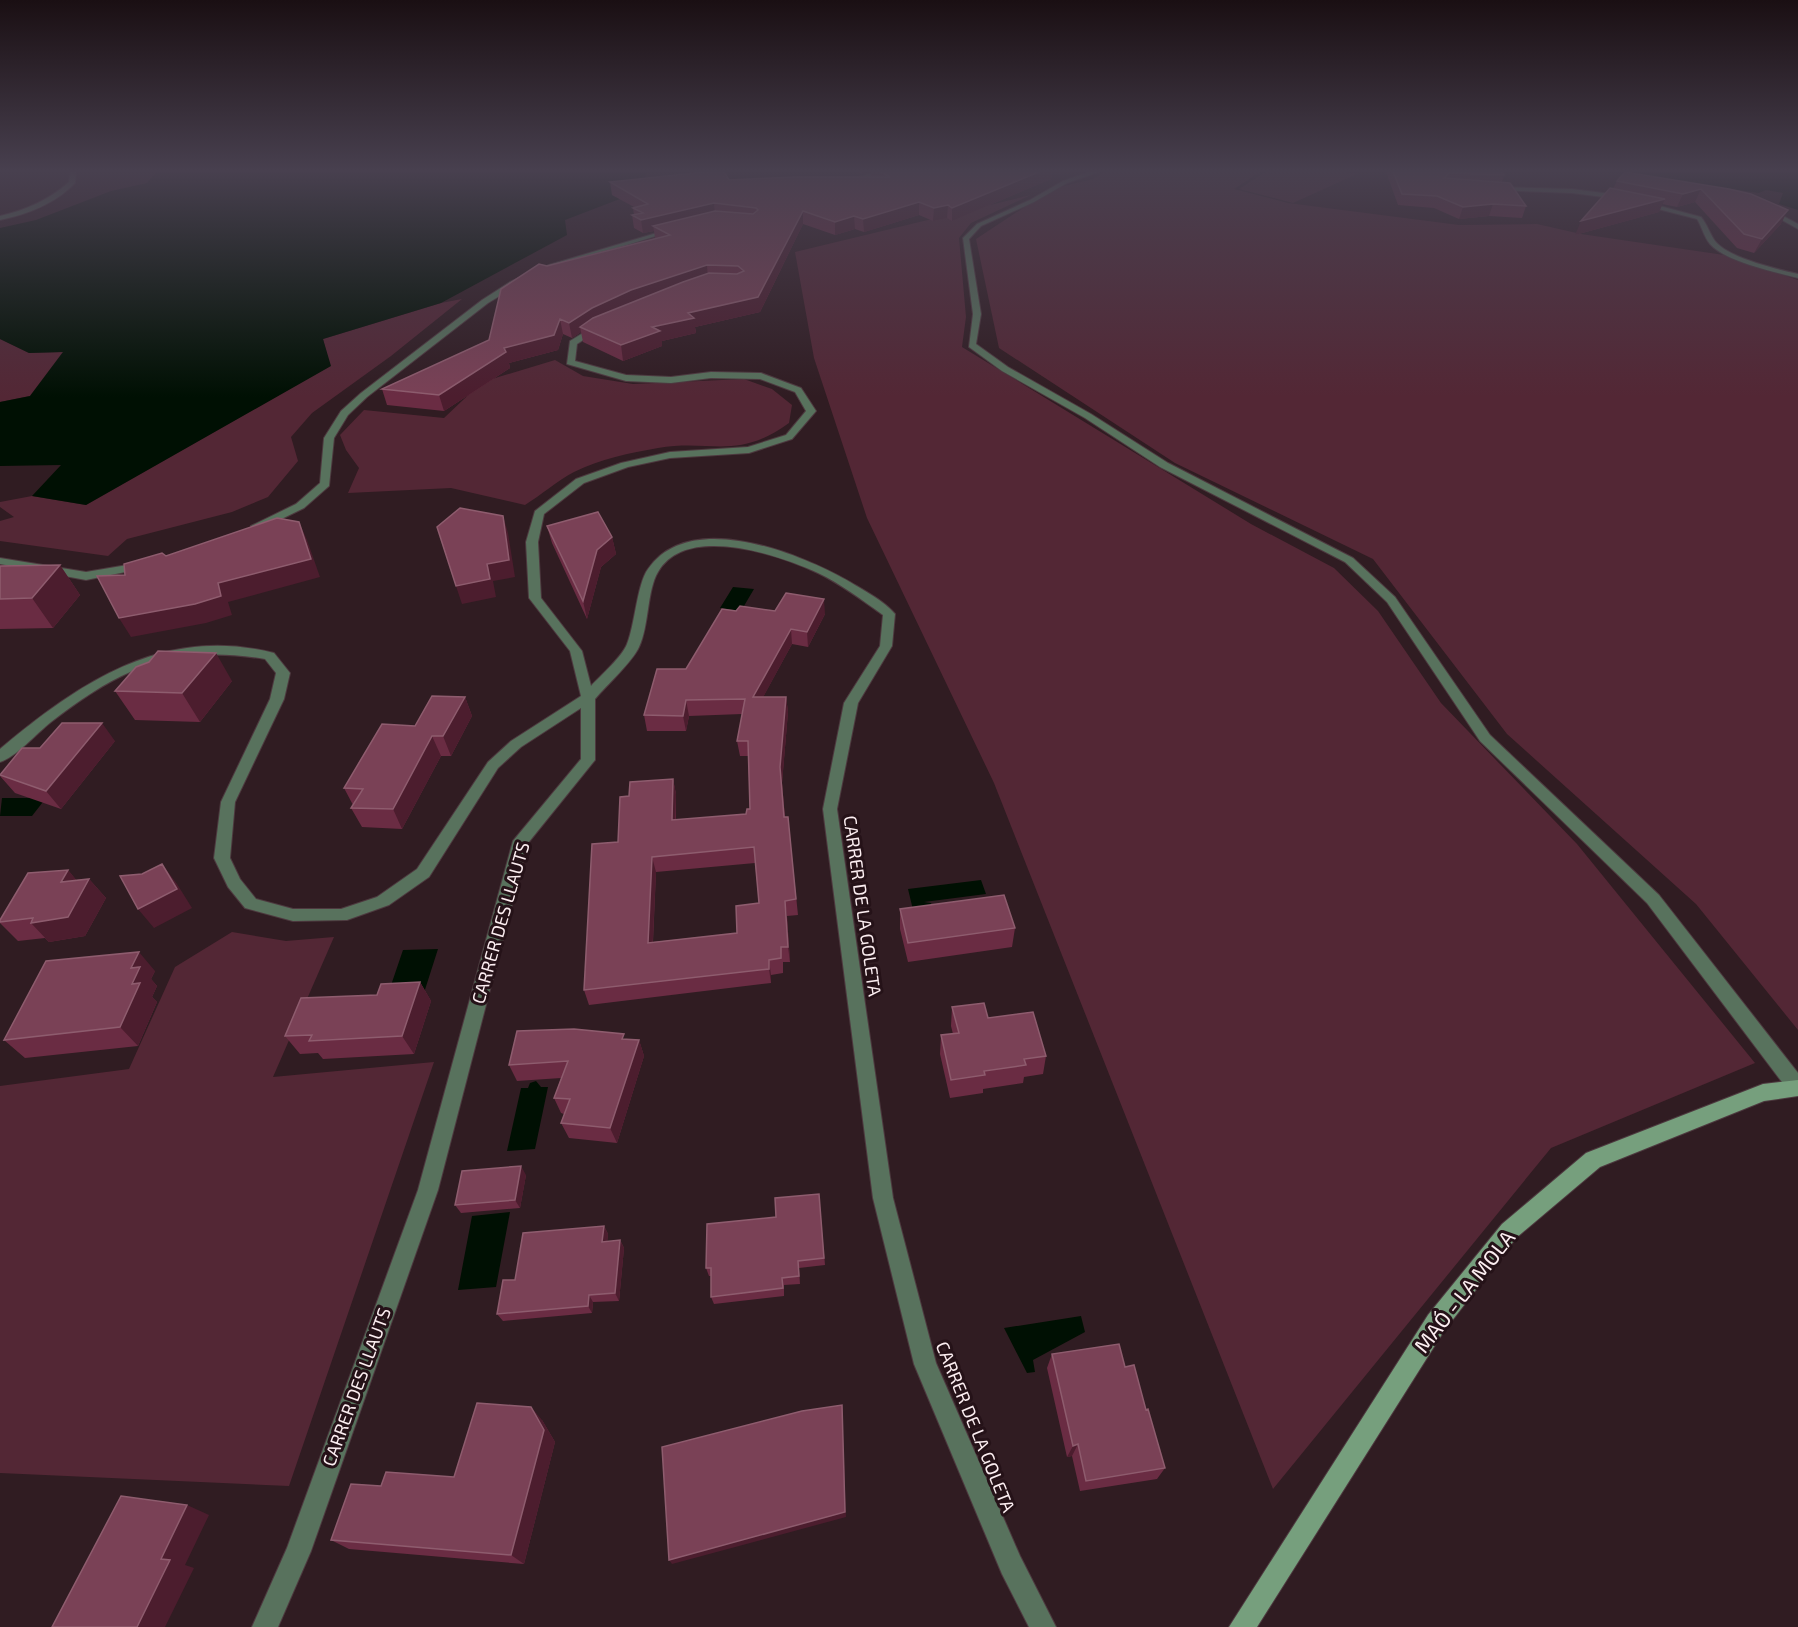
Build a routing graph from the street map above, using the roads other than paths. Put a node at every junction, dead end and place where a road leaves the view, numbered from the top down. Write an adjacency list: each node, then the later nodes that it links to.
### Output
1 (617, 245): 6 (street)
2 (966, 245): 11 (street)
3 (1716, 245): 4 (street)
4 (1798, 276)
5 (612, 322): 9 (street, CARRER DES LLAUTS)
6 (246, 531)
7 (0, 561): 8 (street)
8 (153, 563)
9 (588, 698): 10 (street, CARRER DE LA GOLETA); 12 (street, CARRER DES LLAUTS); 13 (street, CARRER DE LA GOLETA)
10 (0, 757)
11 (1798, 1088): 14 (main road, MAÓ - LA MOLA)
12 (265, 1627)
13 (1043, 1627)
14 (1242, 1627)

